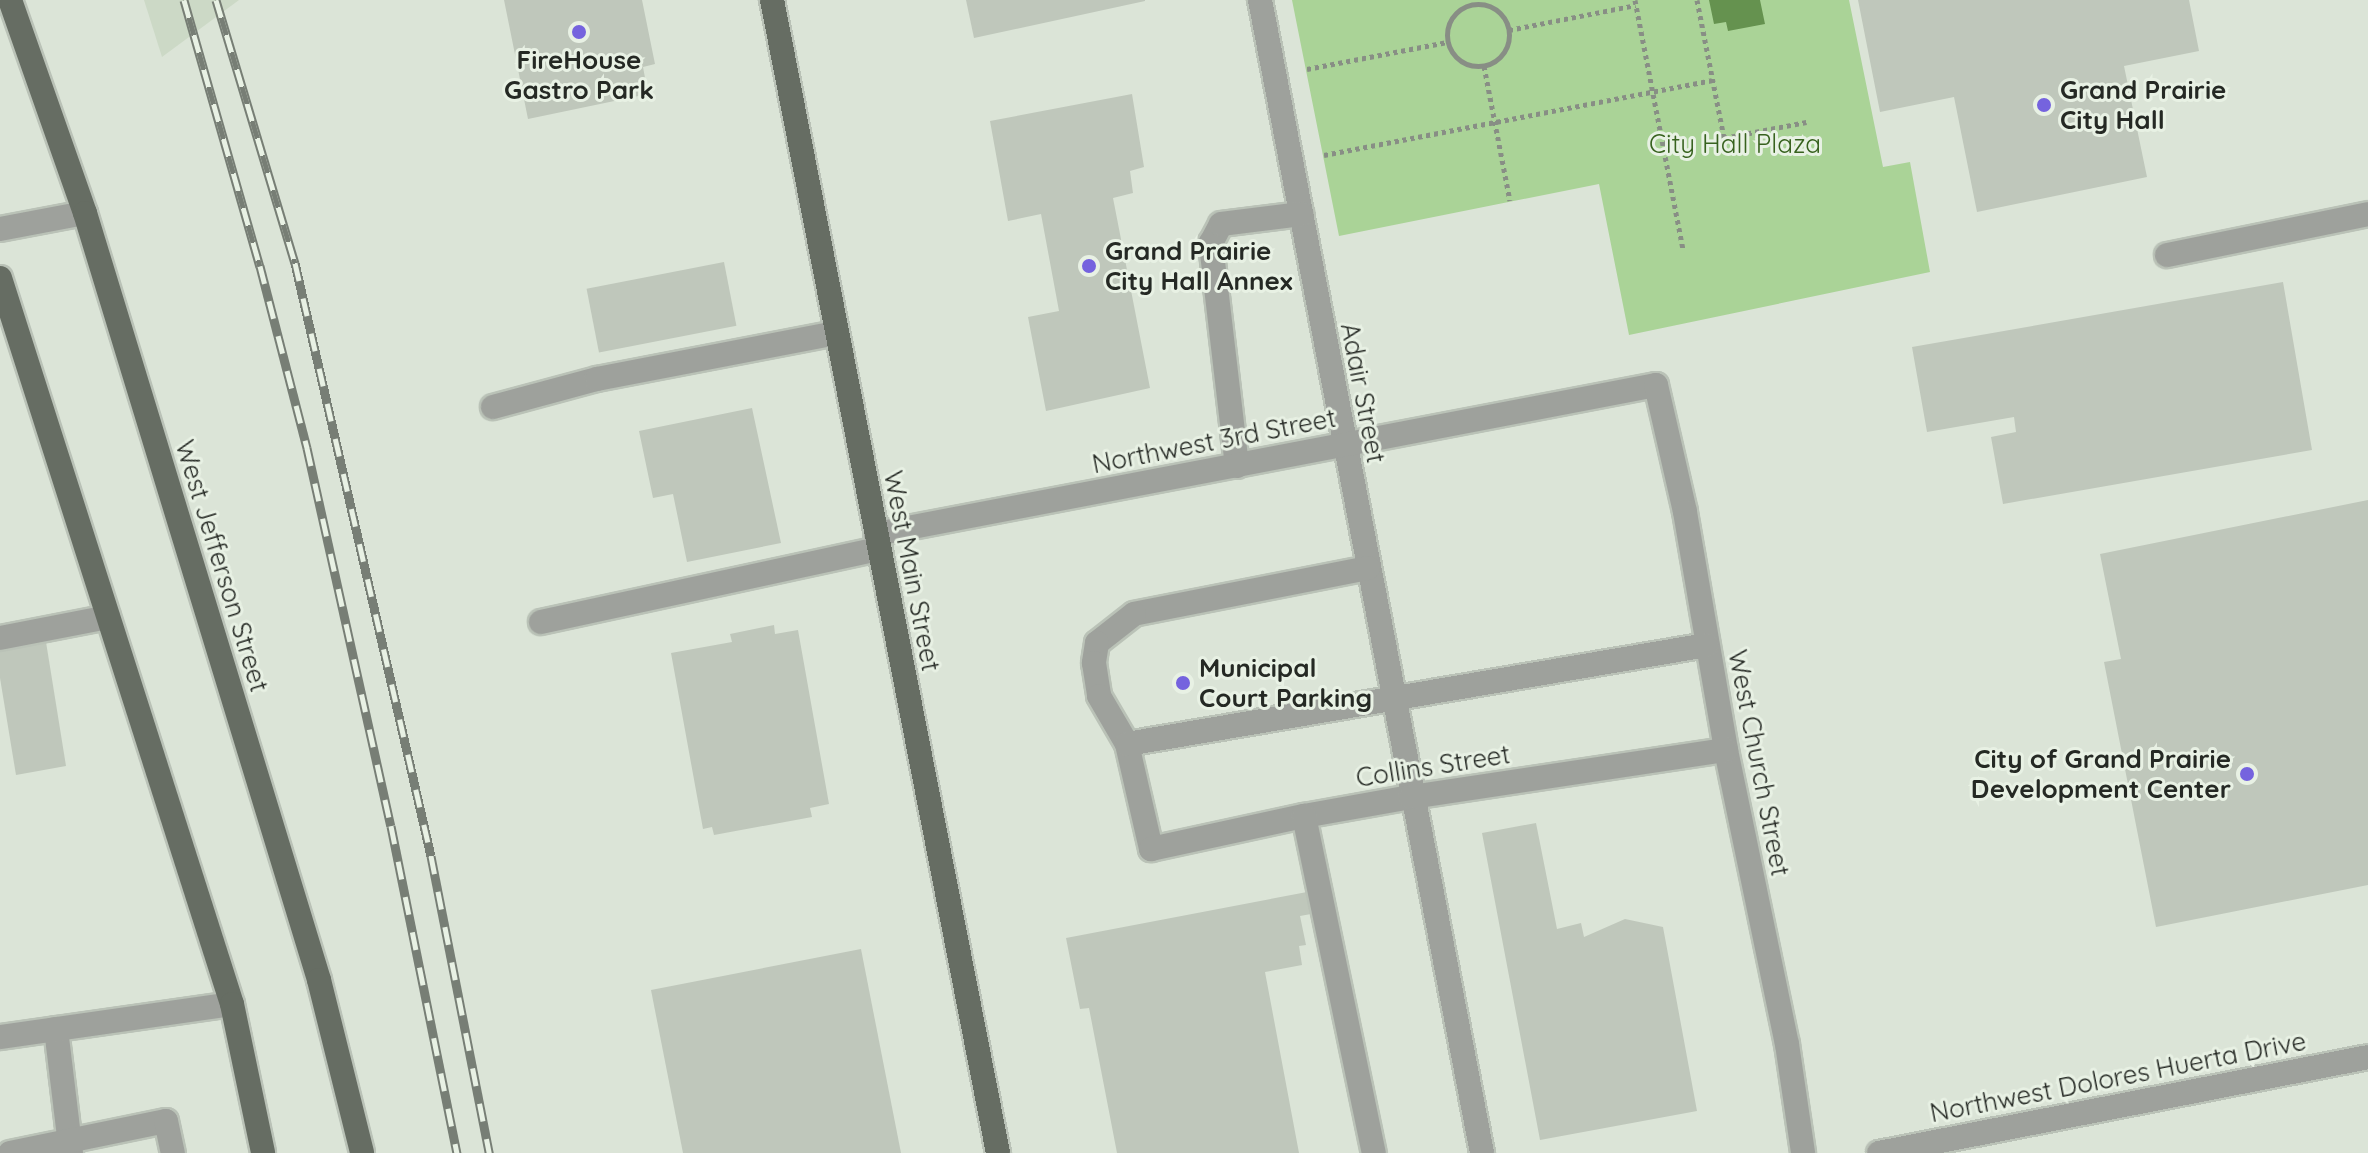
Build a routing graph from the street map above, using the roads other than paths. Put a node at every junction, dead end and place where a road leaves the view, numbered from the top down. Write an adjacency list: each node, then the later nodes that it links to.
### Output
1 (10, 0): 4 (main road, West Jefferson Street)
2 (772, 0): 10 (main road, West Main Street)
3 (1260, 0): 5 (street, Adair Street)
4 (85, 213): 7 (street); 34 (main road, West Jefferson Street)
5 (1301, 214): 13 (street, Adair Street); 14 (street)
6 (2368, 214): 8 (street)
7 (0, 229)
8 (2167, 255)
9 (0, 278): 17 (main road)
10 (837, 333): 12 (street); 15 (main road, West Main Street)
11 (1656, 385): 13 (street, Northwest 3rd Street); 20 (street, West Church Street)
12 (493, 407)
13 (1345, 445): 14 (street, Northwest 3rd Street); 16 (street, Adair Street)
14 (1237, 466): 15 (street, Northwest 3rd Street)
15 (878, 541): 18 (street, Northwest 3rd Street); 35 (main road, West Main Street)
16 (1368, 568): 21 (street, Adair Street); 22 (street)
17 (108, 617): 19 (street); 26 (main road)
18 (541, 622)
19 (0, 638)
20 (1707, 645): 21 (street); 23 (street, West Church Street)
21 (1393, 701): 22 (street); 24 (street, Adair Street)
22 (1127, 744): 25 (street, Collins Street)
23 (1726, 750): 24 (street, Collins Street); 38 (street, West Church Street)
24 (1411, 797): 25 (street, Collins Street); 37 (street, Adair Street)
25 (1304, 816): 36 (street)
26 (232, 1004): 27 (street); 33 (main road)
27 (56, 1029): 28 (street); 30 (street)
28 (0, 1037)
29 (2368, 1057): 39 (street, Northwest Dolores Huerta Drive)
30 (70, 1147): 31 (street); 32 (street)
31 (10, 1153)
32 (173, 1153)
33 (263, 1153)
34 (362, 1153)
35 (998, 1153)
36 (1374, 1153)
37 (1482, 1153)
38 (1803, 1153)
39 (1879, 1153)

